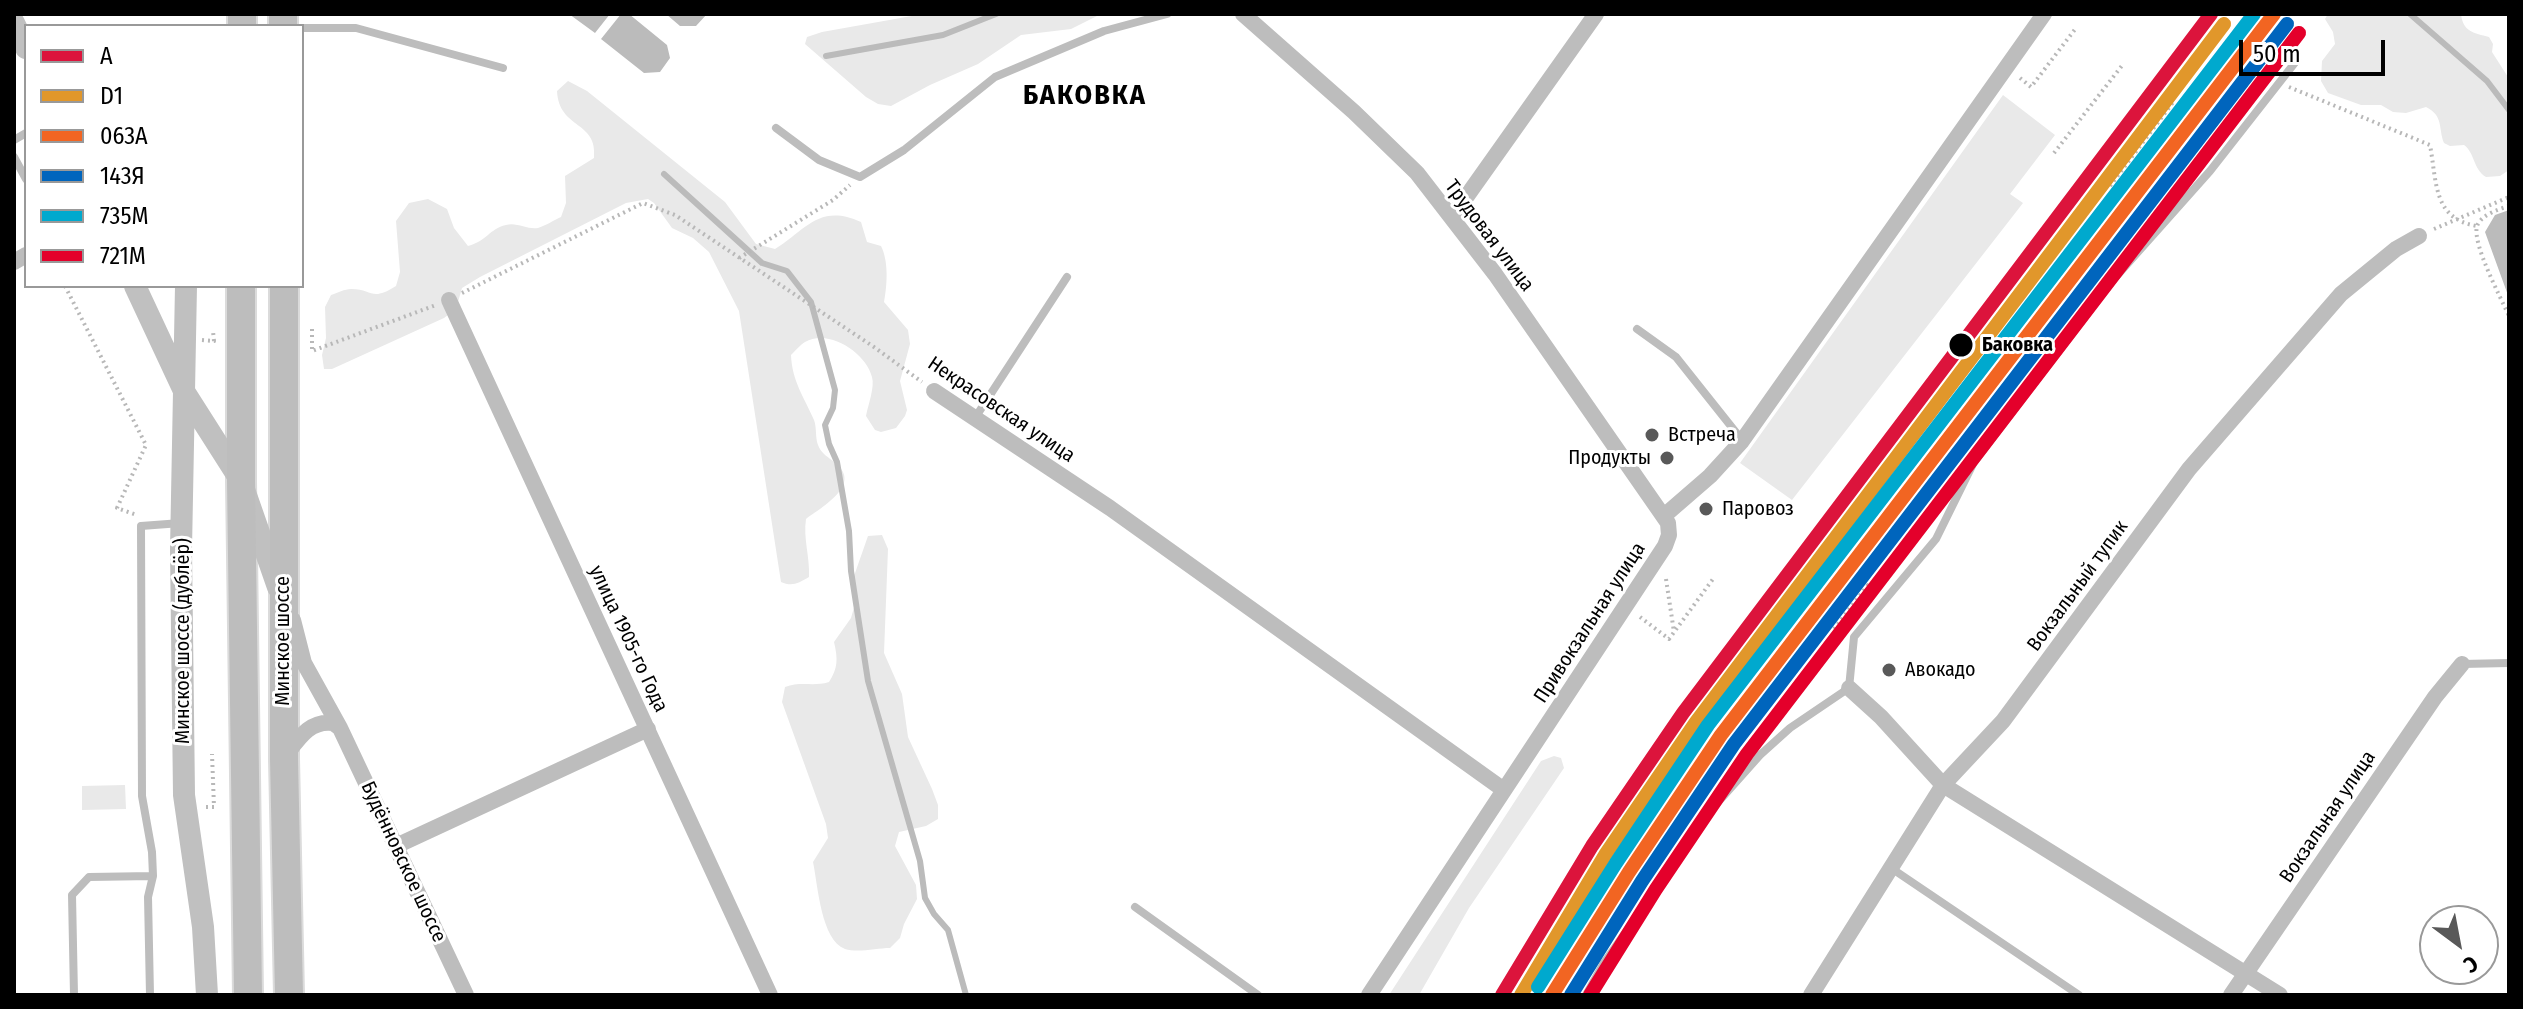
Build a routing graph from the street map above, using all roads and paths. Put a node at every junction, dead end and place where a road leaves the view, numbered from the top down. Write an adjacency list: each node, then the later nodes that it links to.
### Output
1 (1167, 14): 20 (lane)
2 (1243, 14): 24 (street, Трудовая улица)
3 (1596, 14): 24 (street)
4 (2044, 14): 42 (street)
5 (14, 23): 8 (main road)
6 (304, 28): 11 (lane)
7 (2076, 28): 12 (path)
8 (24, 44)
9 (2297, 60): 13 (lane)
10 (2124, 63): 17 (path)
11 (503, 68)
12 (2011, 71)
13 (2279, 83): 16 (path); 25 (path); 59 (lane)
14 (2174, 101): 21 (path)
15 (776, 128): 20 (lane)
16 (2212, 129)
17 (2054, 153)
18 (14, 157): 19 (lane)
19 (24, 175)
20 (860, 177): 28 (path)
21 (2110, 186)
22 (2509, 197): 25 (path)
23 (2509, 206): 26 (path)
24 (1452, 217): 45 (street, Трудовая улица)
25 (2457, 219): 26 (path); 27 (path)
26 (2477, 226): 36 (path)
27 (2419, 236): 64 (street, Вокзальный тупик)
28 (739, 258): 35 (path, Некрасовская улица); 39 (path, Некрасовская улица)
29 (1067, 277): 41 (lane)
30 (66, 288): 46 (path)
31 (136, 288): 40 (main road)
32 (186, 288): 40 (main road, Минское шоссе (дублёр))
33 (241, 288): 43 (highway, Минское шоссе)
34 (284, 288): 50 (highway, Минское шоссе)
35 (449, 300): 37 (path); 61 (street, улица 1905-го Года)
36 (2509, 316)
37 (312, 329)
38 (1637, 329): 42 (lane)
39 (934, 391): 41 (street, Некрасовская улица)
40 (185, 393): 43 (main road); 47 (main road, Минское шоссе (дублёр))
41 (975, 418): 65 (street, Некрасовская улица)
42 (1742, 441): 45 (street)
43 (241, 481): 53 (main road); 75 (highway, Минское шоссе)
44 (1854, 511): 49 (path)
45 (1665, 515): 48 (street, Привокзальная улица)
46 (147, 519)
47 (182, 523): 69 (lane); 74 (main road, Минское шоссе (дублёр))
48 (1662, 551): 54 (street, Привокзальная улица); 56 (path)
49 (1817, 559)
50 (283, 573): 53 (highway, Минское шоссе); 60 (street, Будённовское шоссе)
51 (1713, 579): 56 (path)
52 (1868, 585): 55 (path)
53 (283, 603): 63 (highway, Минское шоссе)
54 (1625, 606): 56 (path); 65 (street, Привокзальная улица)
55 (1834, 629)
56 (1674, 632)
57 (2509, 663): 58 (lane)
58 (2462, 664): 71 (street, Вокзальная улица)
59 (1849, 688): 64 (street); 81 (lane)
60 (340, 728): 63 (street); 67 (street, Будённовское шоссе)
61 (648, 729): 67 (street); 78 (street, улица 1905-го Года)
62 (212, 754): 66 (path)
63 (284, 759): 76 (highway, Минское шоссе)
64 (1943, 785): 68 (street, Вокзальный тупик); 71 (street)
65 (1504, 790): 80 (street, Привокзальная улица)
66 (202, 807)
67 (396, 846): 77 (street, Будённовское шоссе)
68 (1891, 868): 82 (street, Вокзальный тупик); 83 (lane)
69 (153, 876): 72 (lane); 73 (lane)
70 (1135, 907): 79 (lane)
71 (2245, 974): 84 (street, Вокзальная улица); 85 (street)
72 (74, 995)
73 (150, 995)
74 (207, 995)
75 (248, 995)
76 (289, 995)
77 (466, 995)
78 (770, 995)
79 (1258, 995)
80 (1369, 995)
81 (1586, 995)
82 (1811, 995)
83 (2079, 995)
84 (2231, 995)
85 (2280, 995)

